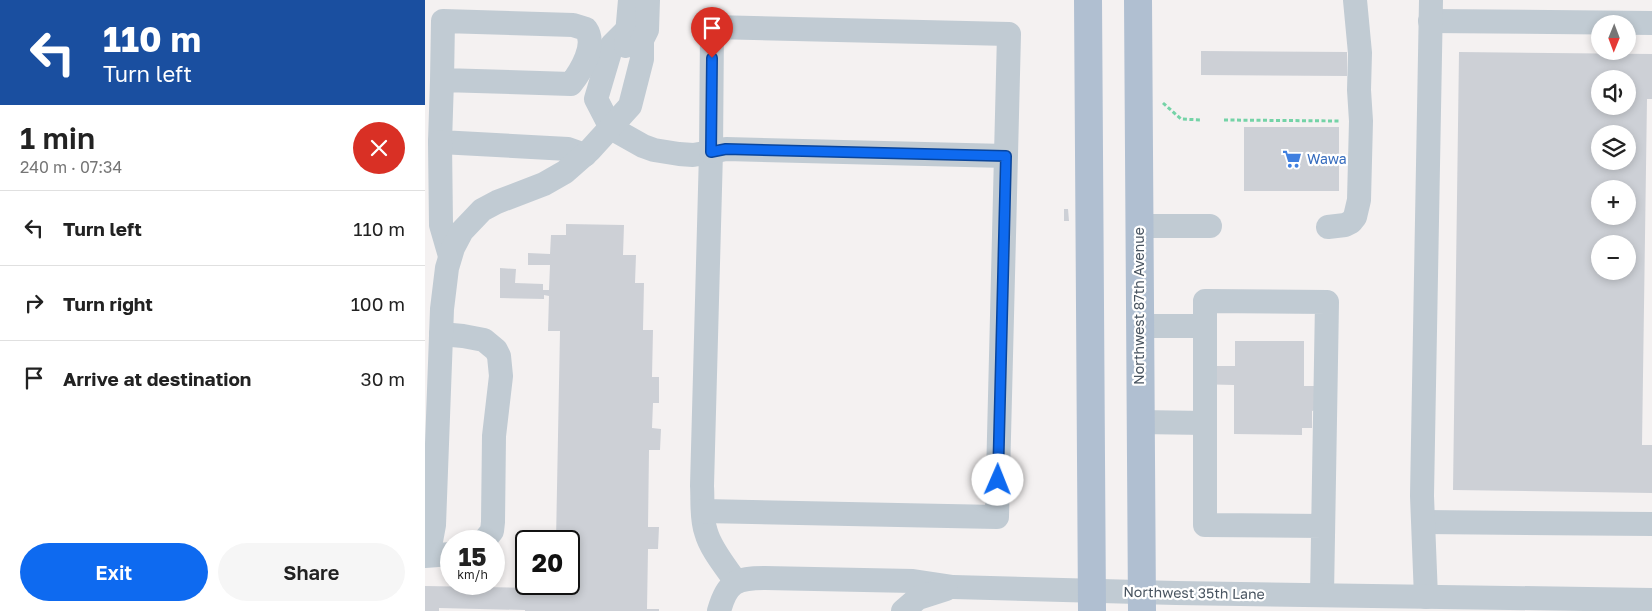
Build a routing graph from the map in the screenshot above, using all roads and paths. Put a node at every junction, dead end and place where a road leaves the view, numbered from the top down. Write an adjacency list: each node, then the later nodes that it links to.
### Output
1 (630, 0): 8 (street)
2 (648, 0): 8 (street)
3 (1088, 0): 41 (main road)
4 (1138, 0): 21 (main road, Northwest 87th Avenue)
5 (1355, 0): 23 (street)
6 (1430, 10): 7 (street); 31 (street)
7 (1652, 23)
8 (637, 30): 14 (street); 14 (street)
9 (442, 80): 9 (street); 15 (street)
10 (1163, 103): 11 (path)
11 (1201, 120)
12 (1224, 120): 13 (path)
13 (1339, 121)
14 (611, 128): 16 (street); 17 (street)
15 (440, 142): 17 (street); 19 (street)
16 (711, 152): 18 (street); 18 (street); 30 (street)
17 (585, 155): 20 (street)
18 (1006, 156): 30 (street)
19 (441, 198): 20 (street); 24 (street)
20 (477, 215): 24 (street)
21 (1138, 226): 22 (street); 25 (main road, Northwest 87th Avenue)
22 (1210, 226)
23 (1328, 227)
24 (450, 256): 27 (street)
25 (1139, 326): 26 (street); 28 (main road, Northwest 87th Avenue)
26 (1205, 326): 29 (street); 33 (street)
27 (441, 334): 34 (street); 36 (street)
28 (1140, 422): 29 (street); 42 (main road, Northwest 87th Avenue)
29 (1205, 423): 33 (street)
30 (703, 511): 37 (street)
31 (1424, 522): 32 (street); 39 (street)
32 (1652, 524)
33 (1323, 526): 40 (street)
34 (492, 530)
35 (440, 554): 36 (street)
36 (425, 555)
37 (736, 582): 38 (street, Northwest 35th Lane); 47 (street)
38 (953, 587): 41 (street, Northwest 35th Lane); 48 (street)
39 (1427, 597): 45 (street, Northwest 35th Lane); 46 (street, Northwest 35th Lane)
40 (1328, 600): 43 (street, Northwest 35th Lane); 45 (street, Northwest 35th Lane)
41 (1092, 601): 42 (street, Northwest 35th Lane)
42 (1142, 602): 43 (street, Northwest 35th Lane)
43 (1261, 603)
44 (1639, 603): 46 (street, Northwest 35th Lane)
45 (1386, 604)
46 (1550, 605)
47 (719, 611)
48 (903, 611)

